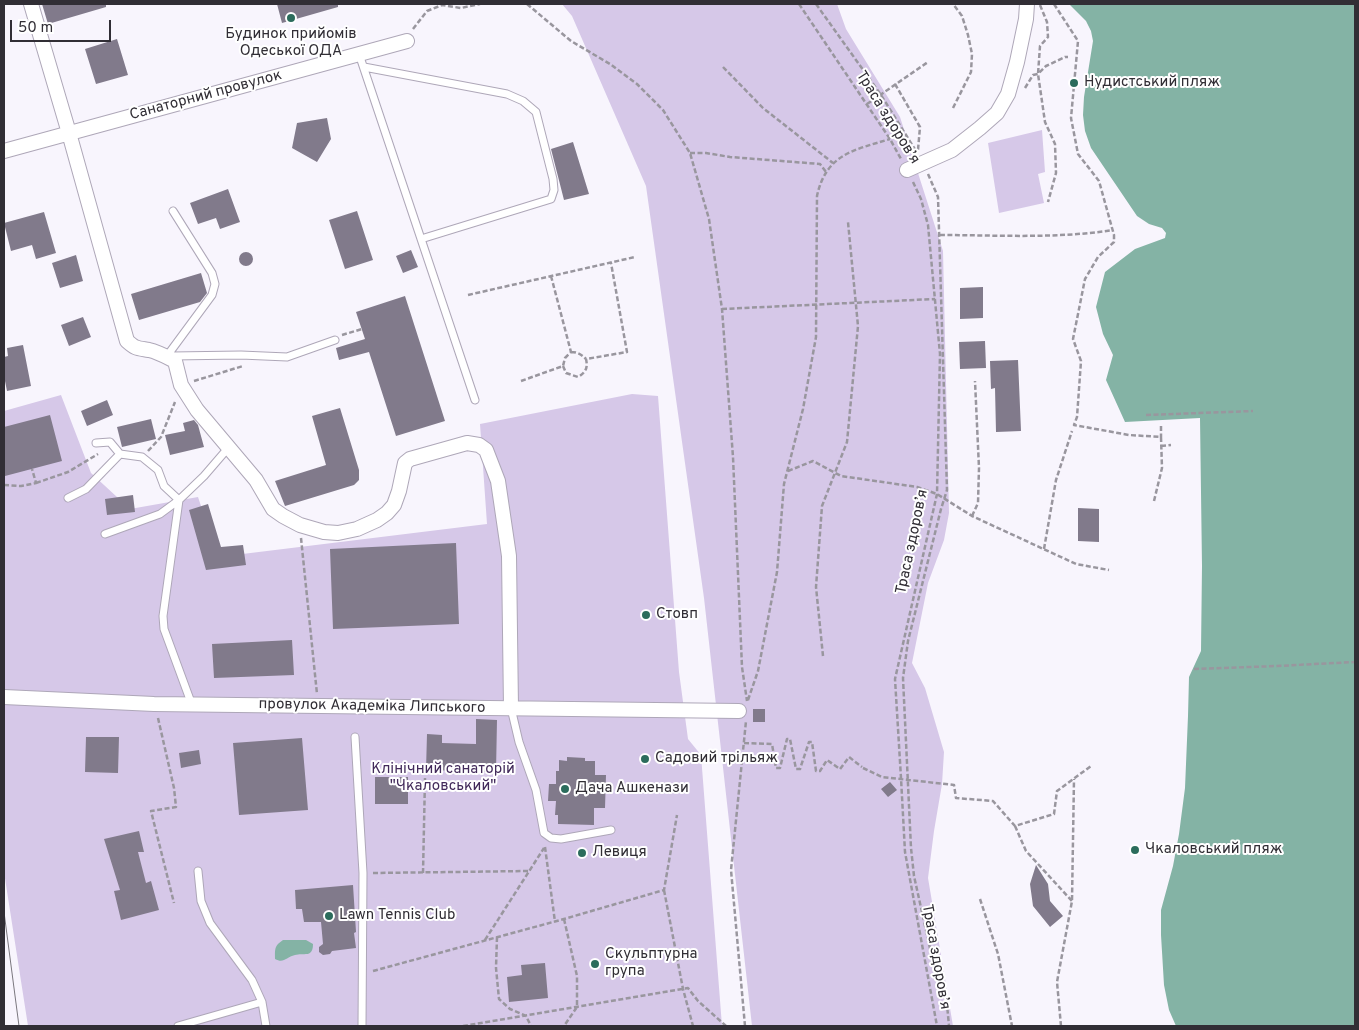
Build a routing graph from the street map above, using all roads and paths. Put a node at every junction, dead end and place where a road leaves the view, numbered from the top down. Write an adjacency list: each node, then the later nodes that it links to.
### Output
1 (31, 4): 21 (street)
2 (480, 4): 10 (path)
3 (527, 4): 24 (path)
4 (799, 4): 19 (path, Траса здоров’я)
5 (816, 4): 18 (path)
6 (954, 4): 20 (path)
7 (1027, 4): 26 (street)
8 (1040, 4): 15 (path)
9 (1054, 4): 32 (path)
10 (407, 41): 12 (street, Санаторний провулок)
11 (1068, 57): 15 (path)
12 (362, 60): 21 (street, Санаторний провулок); 34 (lane); 34 (lane)
13 (928, 62): 16 (path)
14 (723, 67): 25 (path)
15 (1038, 74): 17 (path); 29 (path)
16 (895, 84): 18 (path); 18 (path)
17 (1022, 93)
18 (880, 95): 19 (path)
19 (867, 104): 22 (path, Траса здоров’я)
20 (953, 108)
21 (69, 133): 23 (street, Санаторний провулок); 45 (street)
22 (890, 139): 25 (path); 27 (path, Траса здоров’я)
23 (4, 150)
24 (690, 153): 28 (path); 41 (path)
25 (833, 163): 28 (path)
26 (924, 163): 27 (street); 33 (path)
27 (907, 170): 39 (path, Траса здоров’я)
28 (826, 172): 40 (path)
29 (1048, 202)
30 (173, 211): 45 (lane)
31 (848, 222): 78 (path)
32 (1113, 230): 33 (path); 57 (path)
33 (939, 235): 70 (path)
34 (422, 239): 52 (lane)
35 (635, 257): 36 (path)
36 (611, 263): 37 (path); 46 (path)
37 (551, 276): 38 (path); 44 (path)
38 (468, 295)
39 (935, 299): 40 (path); 68 (path, Траса здоров’я)
40 (817, 304): 41 (path); 65 (path)
41 (722, 309): 86 (path)
42 (362, 329): 43 (path)
43 (335, 338): 45 (lane)
44 (570, 352): 46 (path); 48 (path)
45 (166, 356): 51 (street)
46 (586, 359): 48 (path)
47 (247, 364): 51 (path)
48 (563, 366): 49 (path)
49 (521, 380)
50 (975, 381): 73 (path)
51 (181, 385): 61 (street); 63 (path)
52 (475, 400)
53 (1253, 411): 54 (path)
54 (1146, 416)
55 (1161, 426): 57 (path)
56 (1072, 431): 76 (path)
57 (1161, 437): 60 (path)
58 (96, 443): 62 (lane)
59 (1171, 445): 60 (path)
60 (1161, 446): 72 (path)
61 (230, 447): 71 (lane); 74 (street)
62 (120, 454): 63 (lane); 66 (path); 69 (lane)
63 (142, 457): 71 (lane)
64 (32, 469): 66 (path)
65 (787, 472): 68 (path); 86 (path)
66 (36, 483): 67 (path)
67 (4, 485)
68 (936, 494): 70 (path); 91 (path, Траса здоров’я)
69 (68, 498)
70 (944, 498): 73 (path); 92 (path)
71 (179, 500): 75 (lane); 83 (lane)
72 (1154, 501)
73 (972, 516): 76 (path)
74 (300, 525): 84 (path); 85 (street)
75 (105, 534)
76 (1044, 549): 77 (path)
77 (1109, 570)
78 (823, 656)
79 (1355, 662): 80 (path)
80 (1194, 669)
81 (4, 697): 82 (street, провулок Академіка Липського)
82 (154, 704): 83 (street, провулок Академіка Липського); 106 (path)
83 (192, 704): 84 (street, провулок Академіка Липського)
84 (318, 706): 85 (street, провулок Академіка Липського)
85 (511, 708): 86 (street, провулок Академіка Липського); 96 (lane)
86 (745, 709): 88 (path)
87 (355, 736): 101 (lane)
88 (744, 743): 91 (path); 124 (path)
89 (1092, 766): 93 (path)
90 (425, 778): 102 (path)
91 (901, 778): 92 (path); 125 (path, Траса здоров’я)
92 (908, 779): 95 (path); 126 (path)
93 (1074, 779): 95 (path); 105 (path)
94 (677, 815): 103 (path)
95 (1015, 826): 105 (path)
96 (611, 830)
97 (544, 841): 98 (path)
98 (545, 847): 100 (path); 108 (path)
99 (198, 872): 113 (lane)
100 (529, 872): 102 (path); 110 (path)
101 (362, 873): 102 (path); 111 (lane)
102 (423, 873)
103 (664, 890): 107 (path); 112 (path)
104 (980, 899): 127 (path)
105 (1072, 902): 128 (path)
106 (174, 903)
107 (564, 919): 108 (path); 114 (path)
108 (555, 922): 109 (path)
109 (497, 938): 110 (path); 115 (path)
110 (484, 941): 111 (path)
111 (362, 974): 118 (lane)
112 (683, 989): 114 (path); 122 (path); 123 (path)
113 (262, 1002): 116 (lane); 117 (lane)
114 (577, 1007): 115 (path); 121 (path)
115 (526, 1016): 119 (path); 120 (path)
116 (178, 1026)
117 (266, 1026)
118 (362, 1026)
119 (464, 1026)
120 (531, 1026)
121 (564, 1026)
122 (693, 1026)
123 (726, 1026)
124 (745, 1026)
125 (937, 1026)
126 (949, 1026)
127 (1012, 1026)
128 (1061, 1026)

